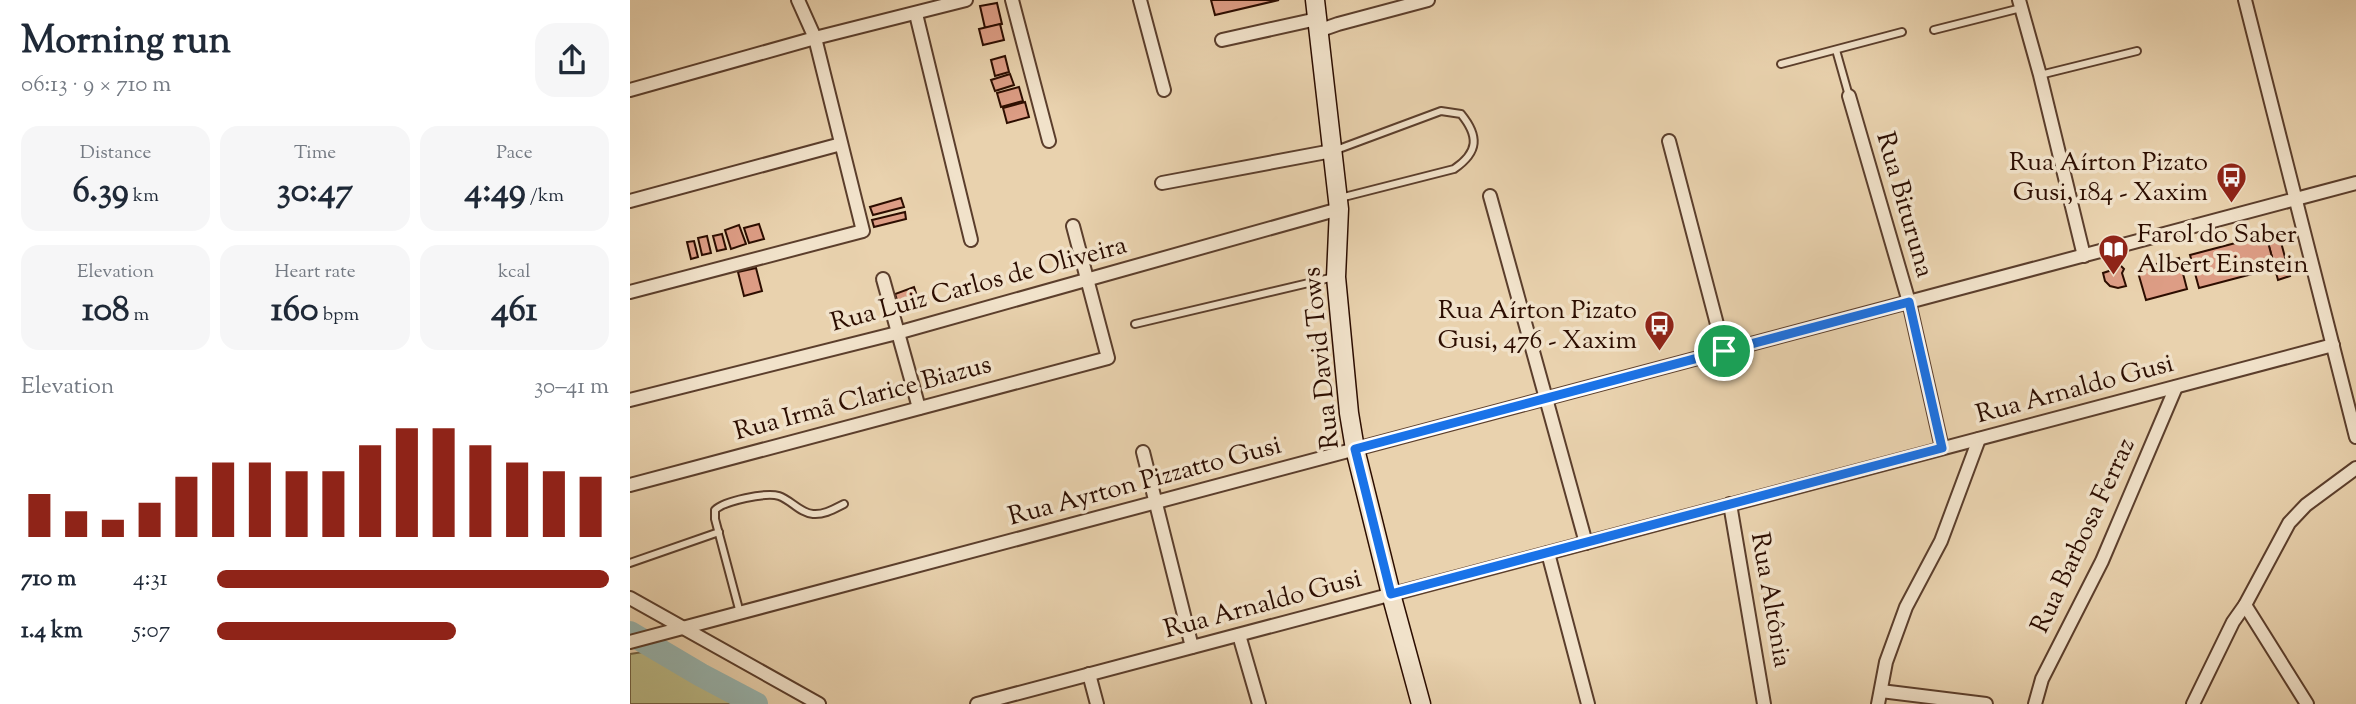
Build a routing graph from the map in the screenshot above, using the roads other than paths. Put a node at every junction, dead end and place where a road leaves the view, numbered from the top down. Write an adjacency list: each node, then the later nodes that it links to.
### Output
1 (799, 0): 13 (street)
2 (966, 0): 9 (street)
3 (1012, 0): 22 (street)
4 (1140, 0): 20 (street)
5 (1315, 0): 10 (street, Rua David Tows)
6 (1428, 0): 10 (street)
7 (2245, 0): 29 (street)
8 (2020, 4): 11 (lane); 18 (street)
9 (916, 14): 13 (street); 33 (street)
10 (1318, 25): 14 (street); 25 (street, Rua David Tows)
11 (1934, 30)
12 (1902, 32): 15 (lane)
13 (815, 38): 19 (street); 24 (street)
14 (1222, 40)
15 (1836, 50): 17 (lane); 21 (lane)
16 (2137, 51): 18 (lane)
17 (1781, 64)
18 (2040, 75): 34 (street)
19 (630, 90)
20 (1164, 90)
21 (1849, 96): 39 (street, Rua Bituruna)
22 (1049, 141)
23 (1669, 141): 43 (street)
24 (841, 144): 30 (street); 38 (street)
25 (1332, 151): 26 (street); 31 (street, Rua David Tows); 31 (lane)
26 (1162, 183)
27 (2356, 183): 29 (street, Rua Ayrton Pizzatto Gusi)
28 (1490, 196): 45 (street)
29 (2295, 199): 34 (street, Rua Ayrton Pizzatto Gusi); 42 (street)
30 (630, 201)
31 (1339, 203): 35 (street, Rua David Tows); 37 (street, Rua Luiz Carlos de Oliveira)
32 (1073, 226): 37 (street)
33 (971, 240)
34 (2084, 256): 39 (street, Rua Ayrton Pizzatto Gusi)
35 (1336, 276): 40 (lane); 51 (street, Rua David Tows)
36 (883, 279): 41 (street)
37 (1086, 280): 41 (street, Rua Luiz Carlos de Oliveira); 47 (street, Rua Irmã Clarice Biazus)
38 (630, 292)
39 (1909, 302): 43 (street, Rua Ayrton Pizzatto Gusi); 50 (street, Rua Bituruna)
40 (1135, 324)
41 (897, 333): 46 (street, Rua Luiz Carlos de Oliveira); 47 (street)
42 (2333, 345): 44 (street, Rua Arnaldo Gusi); 48 (street)
43 (1724, 351): 45 (street, Rua Ayrton Pizzatto Gusi)
44 (2176, 387): 49 (street, Rua Arnaldo Gusi); 80 (street, Rua Barbosa Ferraz)
45 (1546, 398): 51 (street, Rua Ayrton Pizzatto Gusi); 59 (street)
46 (630, 400)
47 (919, 408): 54 (street, Rua Irmã Clarice Biazus)
48 (2356, 437)
49 (1979, 439): 50 (street, Rua Arnaldo Gusi); 71 (street)
50 (1942, 448): 57 (street, Rua Arnaldo Gusi)
51 (1355, 449): 55 (street, Rua Ayrton Pizzatto Gusi); 62 (street, Rua David Tows)
52 (1143, 452): 55 (street)
53 (2356, 468): 64 (street)
54 (630, 485)
55 (1156, 502): 65 (street, Rua Ayrton Pizzatto Gusi); 69 (street)
56 (844, 504): 58 (lane)
57 (1730, 505): 59 (street, Rua Arnaldo Gusi); 78 (street, Rua Altônia)
58 (719, 532): 61 (lane); 65 (lane)
59 (1586, 543): 60 (street, Rua Arnaldo Gusi)
60 (1548, 553): 62 (street, Rua Arnaldo Gusi); 77 (street)
61 (630, 563)
62 (1391, 594): 67 (street, Rua Arnaldo Gusi); 76 (street, Rua David Tows)
63 (630, 598): 66 (street)
64 (2245, 605): 81 (street); 82 (street)
65 (740, 613): 66 (street, Rua Ayrton Pizzatto Gusi)
66 (679, 629): 68 (street, Rua Ayrton Pizzatto Gusi); 72 (street)
67 (1239, 635): 69 (street, Rua Arnaldo Gusi); 75 (street)
68 (630, 642)
69 (1192, 647): 70 (street, Rua Arnaldo Gusi)
70 (1089, 674): 73 (street, Rua Arnaldo Gusi); 74 (street)
71 (1880, 698): 79 (street)
72 (820, 704)
73 (977, 704)
74 (1097, 704)
75 (1259, 704)
76 (1421, 704)
77 (1588, 704)
78 (1764, 704)
79 (1986, 704)
80 (2035, 704)
81 (2193, 704)
82 (2306, 704)

